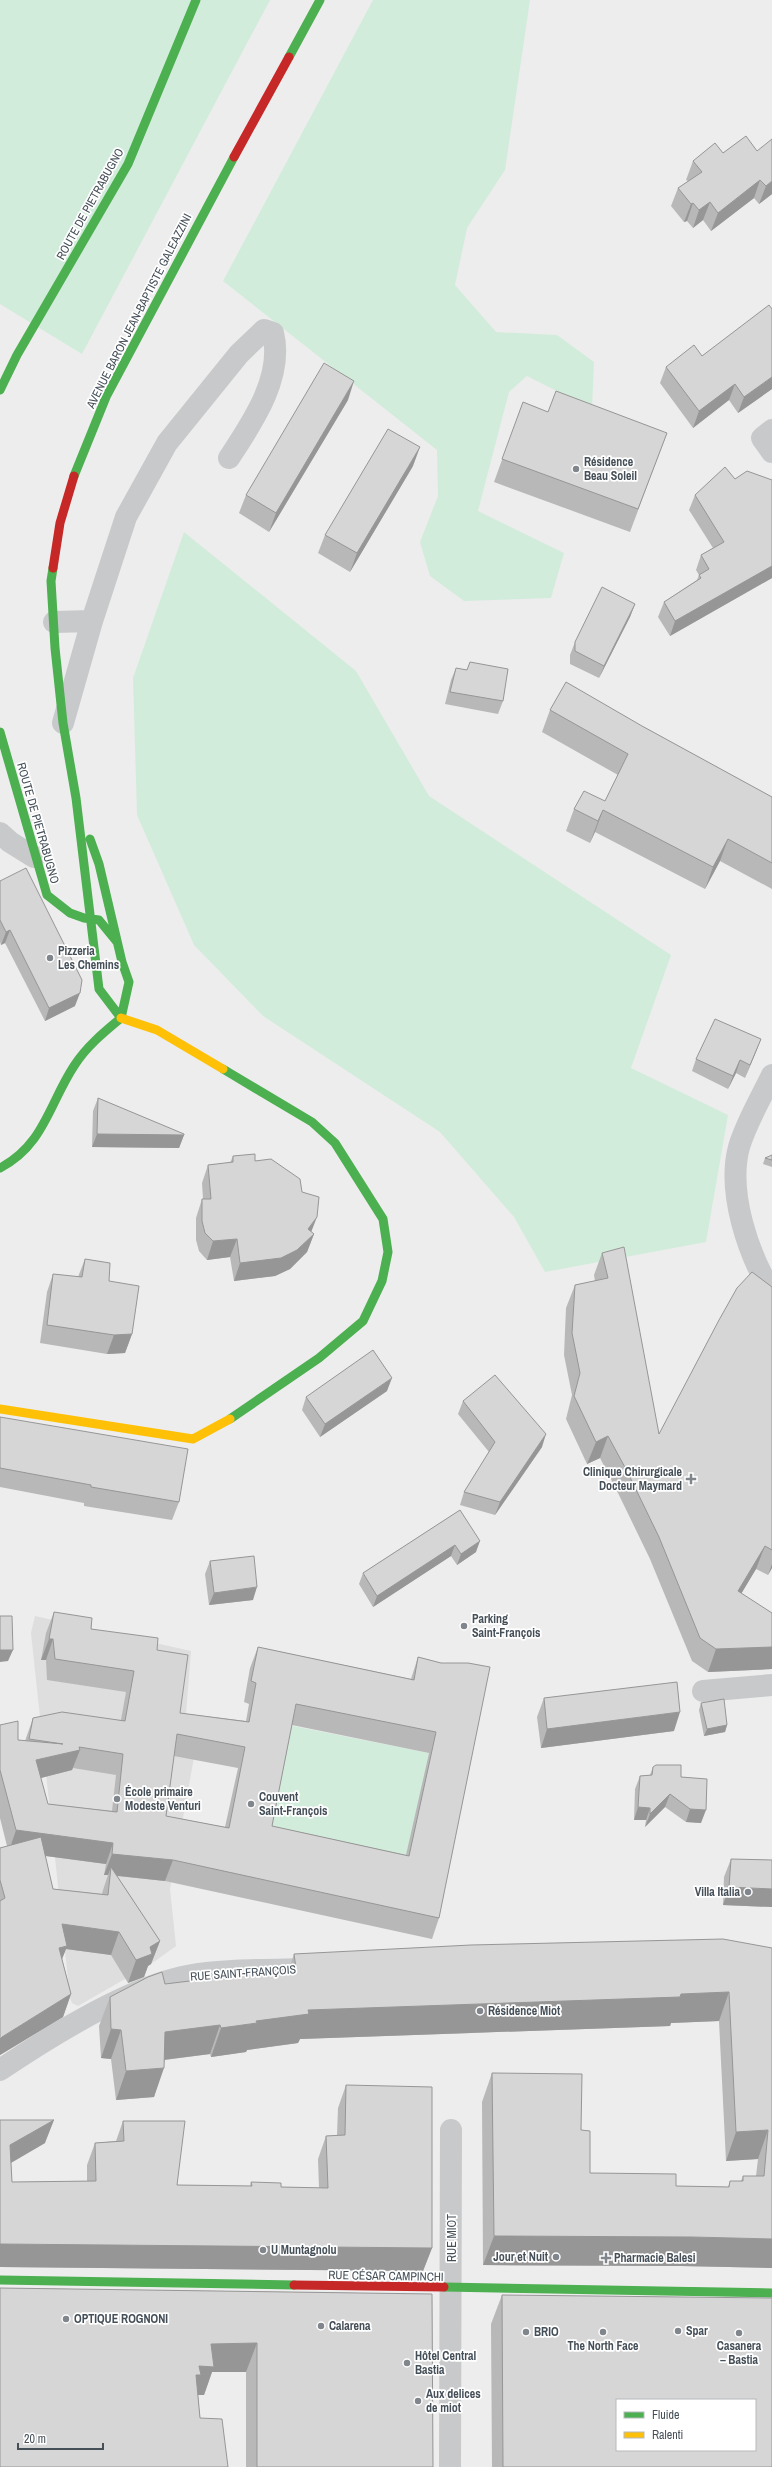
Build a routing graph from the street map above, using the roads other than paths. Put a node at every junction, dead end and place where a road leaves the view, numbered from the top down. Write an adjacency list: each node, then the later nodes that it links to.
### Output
1 (196, 0): 3 (main road, ROUTE DE PIETRABUGNO)
2 (320, 0): 6 (main road, AVENUE BARON JEAN-BAPTISTE GALEAZZINI)
3 (0, 390)
4 (229, 458): 5 (street)
5 (92, 621): 6 (street); 7 (street)
6 (54, 622): 7 (main road, AVENUE BARON JEAN-BAPTISTE GALEAZZINI)
7 (63, 723): 9 (main road, AVENUE BARON JEAN-BAPTISTE GALEAZZINI)
8 (0, 732): 11 (main road, ROUTE DE PIETRABUGNO)
9 (76, 798): 12 (main road, AVENUE BARON JEAN-BAPTISTE GALEAZZINI); 13 (main road, AVENUE BARON JEAN-BAPTISTE GALEAZZINI)
10 (0, 833): 11 (street)
11 (34, 856): 12 (main road, ROUTE DE PIETRABUGNO)
12 (90, 920): 13 (main road, ROUTE DE PIETRABUGNO); 14 (main road, AVENUE BARON JEAN-BAPTISTE GALEAZZINI)
13 (117, 942): 14 (main road, AVENUE BARON JEAN-BAPTISTE GALEAZZINI)
14 (121, 1018): 16 (main road); 18 (main road)
15 (772, 1075): 17 (street)
16 (0, 1168)
17 (772, 1292)
18 (0, 1409)
19 (772, 1685): 20 (street)
20 (703, 1691)
21 (334, 1967): 22 (street, RUE SAINT-FRANÇOIS)
22 (0, 2070)
23 (451, 2130): 25 (street, RUE MIOT)
24 (0, 2280): 25 (main road, RUE CÉSAR CAMPINCHI)
25 (452, 2289): 26 (main road, RUE CÉSAR CAMPINCHI); 27 (street, RUE MIOT)
26 (772, 2293)
27 (450, 2467)

